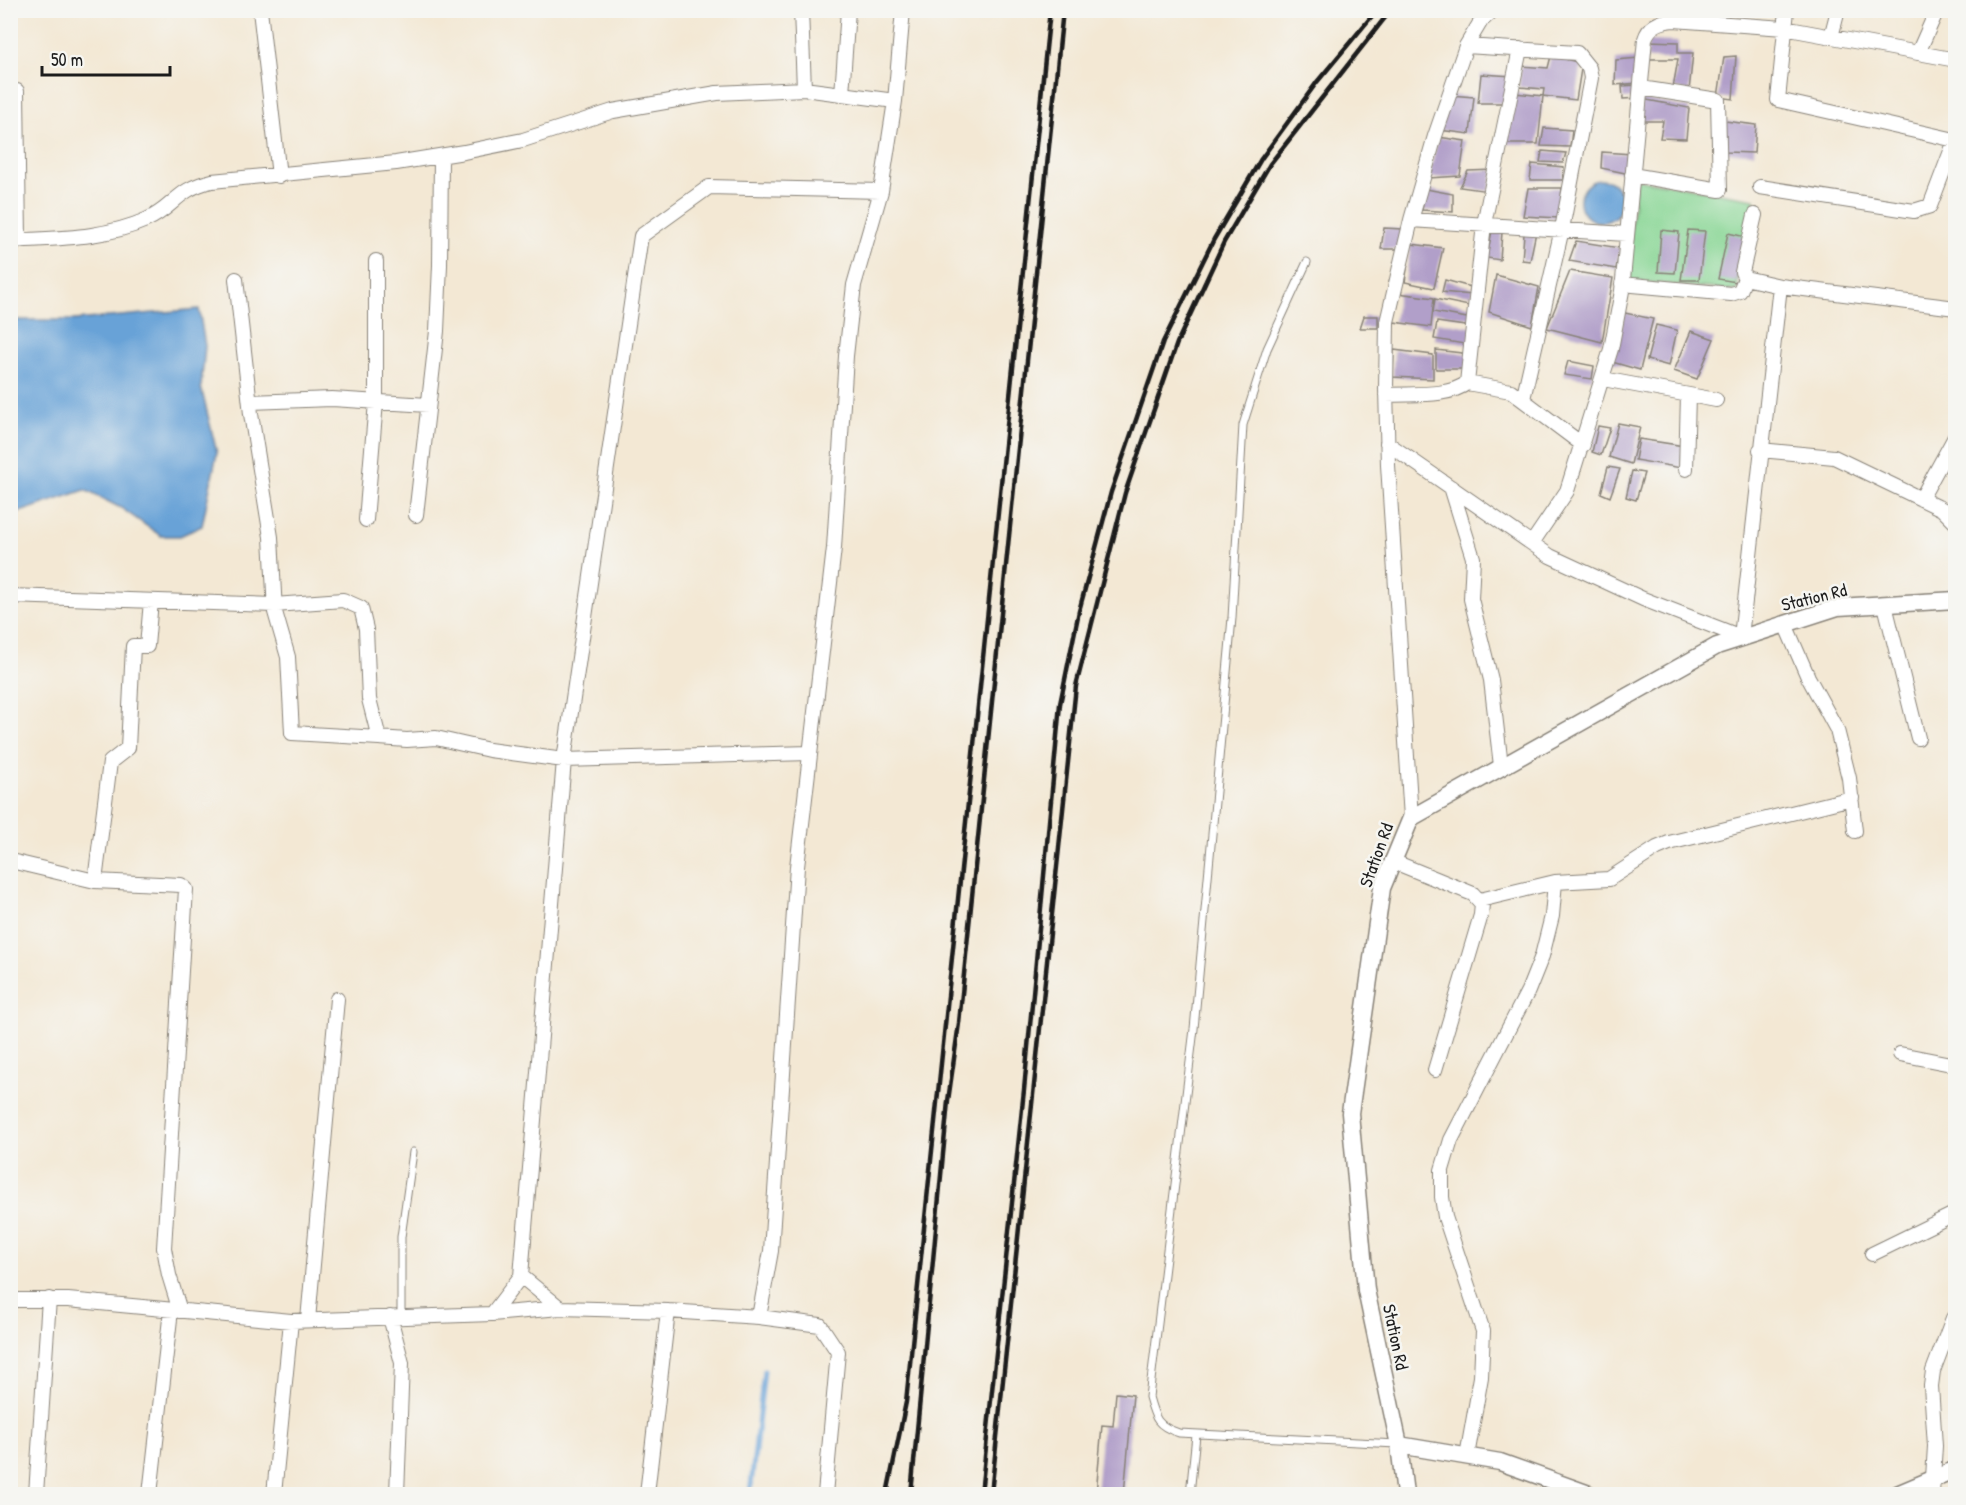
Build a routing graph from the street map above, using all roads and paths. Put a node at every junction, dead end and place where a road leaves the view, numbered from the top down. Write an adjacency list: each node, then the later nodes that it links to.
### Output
1 (260, 10): 23 (street)
2 (801, 10): 16 (street)
3 (848, 10): 18 (street)
4 (903, 10): 19 (street)
5 (1492, 10): 11 (street)
6 (1787, 10): 9 (street)
7 (1838, 10): 10 (street)
8 (1937, 10): 13 (street)
9 (1784, 28): 10 (street); 15 (street); 20 (street)
10 (1831, 37): 13 (street)
11 (1466, 46): 12 (street); 27 (street)
12 (1520, 50): 28 (street); 29 (street)
13 (1918, 53): 14 (street)
14 (1956, 60)
15 (1641, 88): 22 (street); 22 (street)
16 (804, 89): 18 (street); 21 (street)
17 (17, 92): 31 (street)
18 (842, 94): 19 (street)
19 (895, 100): 25 (street)
20 (1955, 139): 24 (street)
21 (441, 156): 23 (street); 47 (street)
22 (1632, 175): 30 (street)
23 (279, 176): 31 (street)
24 (1760, 187)
25 (881, 191): 68 (street); 69 (street)
26 (1755, 215): 34 (street)
27 (1411, 220): 28 (street); 41 (street)
28 (1484, 224): 29 (street); 40 (street)
29 (1562, 229): 30 (street); 43 (street)
30 (1626, 234): 36 (street)
31 (15, 240)
32 (376, 261): 46 (street)
33 (1307, 262): 98 (lane)
34 (1745, 278): 36 (street); 37 (street)
35 (236, 279): 45 (street)
36 (1622, 284): 39 (street)
37 (1780, 286): 38 (street); 51 (street)
38 (1956, 308)
39 (1603, 379): 42 (street); 50 (street)
40 (1467, 382): 41 (street); 43 (street)
41 (1386, 395): 49 (street)
42 (1688, 395): 44 (street); 52 (street)
43 (1523, 399): 50 (street)
44 (1716, 400)
45 (250, 402): 46 (street); 62 (street)
46 (376, 402): 47 (street); 56 (street)
47 (428, 405): 55 (street)
48 (1956, 435): 54 (street)
49 (1388, 443): 53 (street); 72 (street)
50 (1583, 445): 58 (street)
51 (1760, 450): 54 (street); 65 (street)
52 (1686, 469)
53 (1451, 487): 58 (street); 70 (street)
54 (1922, 499): 57 (street)
55 (416, 515)
56 (366, 520)
57 (1956, 523)
58 (1532, 543): 65 (street)
59 (10, 596): 61 (street)
60 (1956, 600): 63 (street, Station Rd)
61 (151, 601): 62 (street); 76 (street)
62 (274, 605): 66 (street); 66 (street)
63 (1886, 605): 64 (street, Station Rd); 67 (street)
64 (1785, 624): 65 (street, Station Rd); 71 (street)
65 (1742, 637): 70 (street, Station Rd)
66 (379, 738): 69 (street)
67 (1918, 738)
68 (810, 753): 69 (street); 94 (street)
69 (564, 760): 86 (street)
70 (1501, 766): 72 (street, Station Rd)
71 (1852, 798): 73 (street); 77 (street)
72 (1411, 818): 74 (street, Station Rd)
73 (1855, 831)
74 (1392, 861): 78 (street); 99 (street, Station Rd)
75 (15, 862): 76 (street)
76 (95, 881): 90 (street)
77 (1555, 882): 78 (street); 100 (street)
78 (1480, 900): 82 (street)
79 (337, 999): 96 (street)
80 (1900, 1054): 81 (street)
81 (1956, 1065)
82 (1435, 1070)
83 (413, 1152): 93 (lane)
84 (1956, 1213): 85 (street)
85 (1872, 1254)
86 (521, 1276): 89 (street); 92 (street)
87 (49, 1299): 88 (street); 90 (street); 103 (street)
88 (10, 1300)
89 (560, 1308): 91 (street); 92 (street)
90 (176, 1310): 97 (street); 104 (street)
91 (668, 1311): 94 (street); 107 (street)
92 (492, 1314): 93 (street)
93 (396, 1316): 96 (street); 106 (street)
94 (759, 1317): 108 (street)
95 (1953, 1318): 102 (street)
96 (308, 1320): 97 (street)
97 (291, 1321): 105 (street)
98 (1196, 1436): 99 (lane); 109 (lane)
99 (1399, 1444): 100 (street); 110 (street, Station Rd)
100 (1467, 1456): 111 (street)
101 (1956, 1469): 102 (street)
102 (1934, 1477): 112 (street); 113 (street)
103 (36, 1494)
104 (150, 1494)
105 (274, 1494)
106 (398, 1494)
107 (647, 1494)
108 (825, 1494)
109 (1190, 1494)
110 (1405, 1494)
111 (1586, 1494)
112 (1898, 1494)
113 (1932, 1494)

